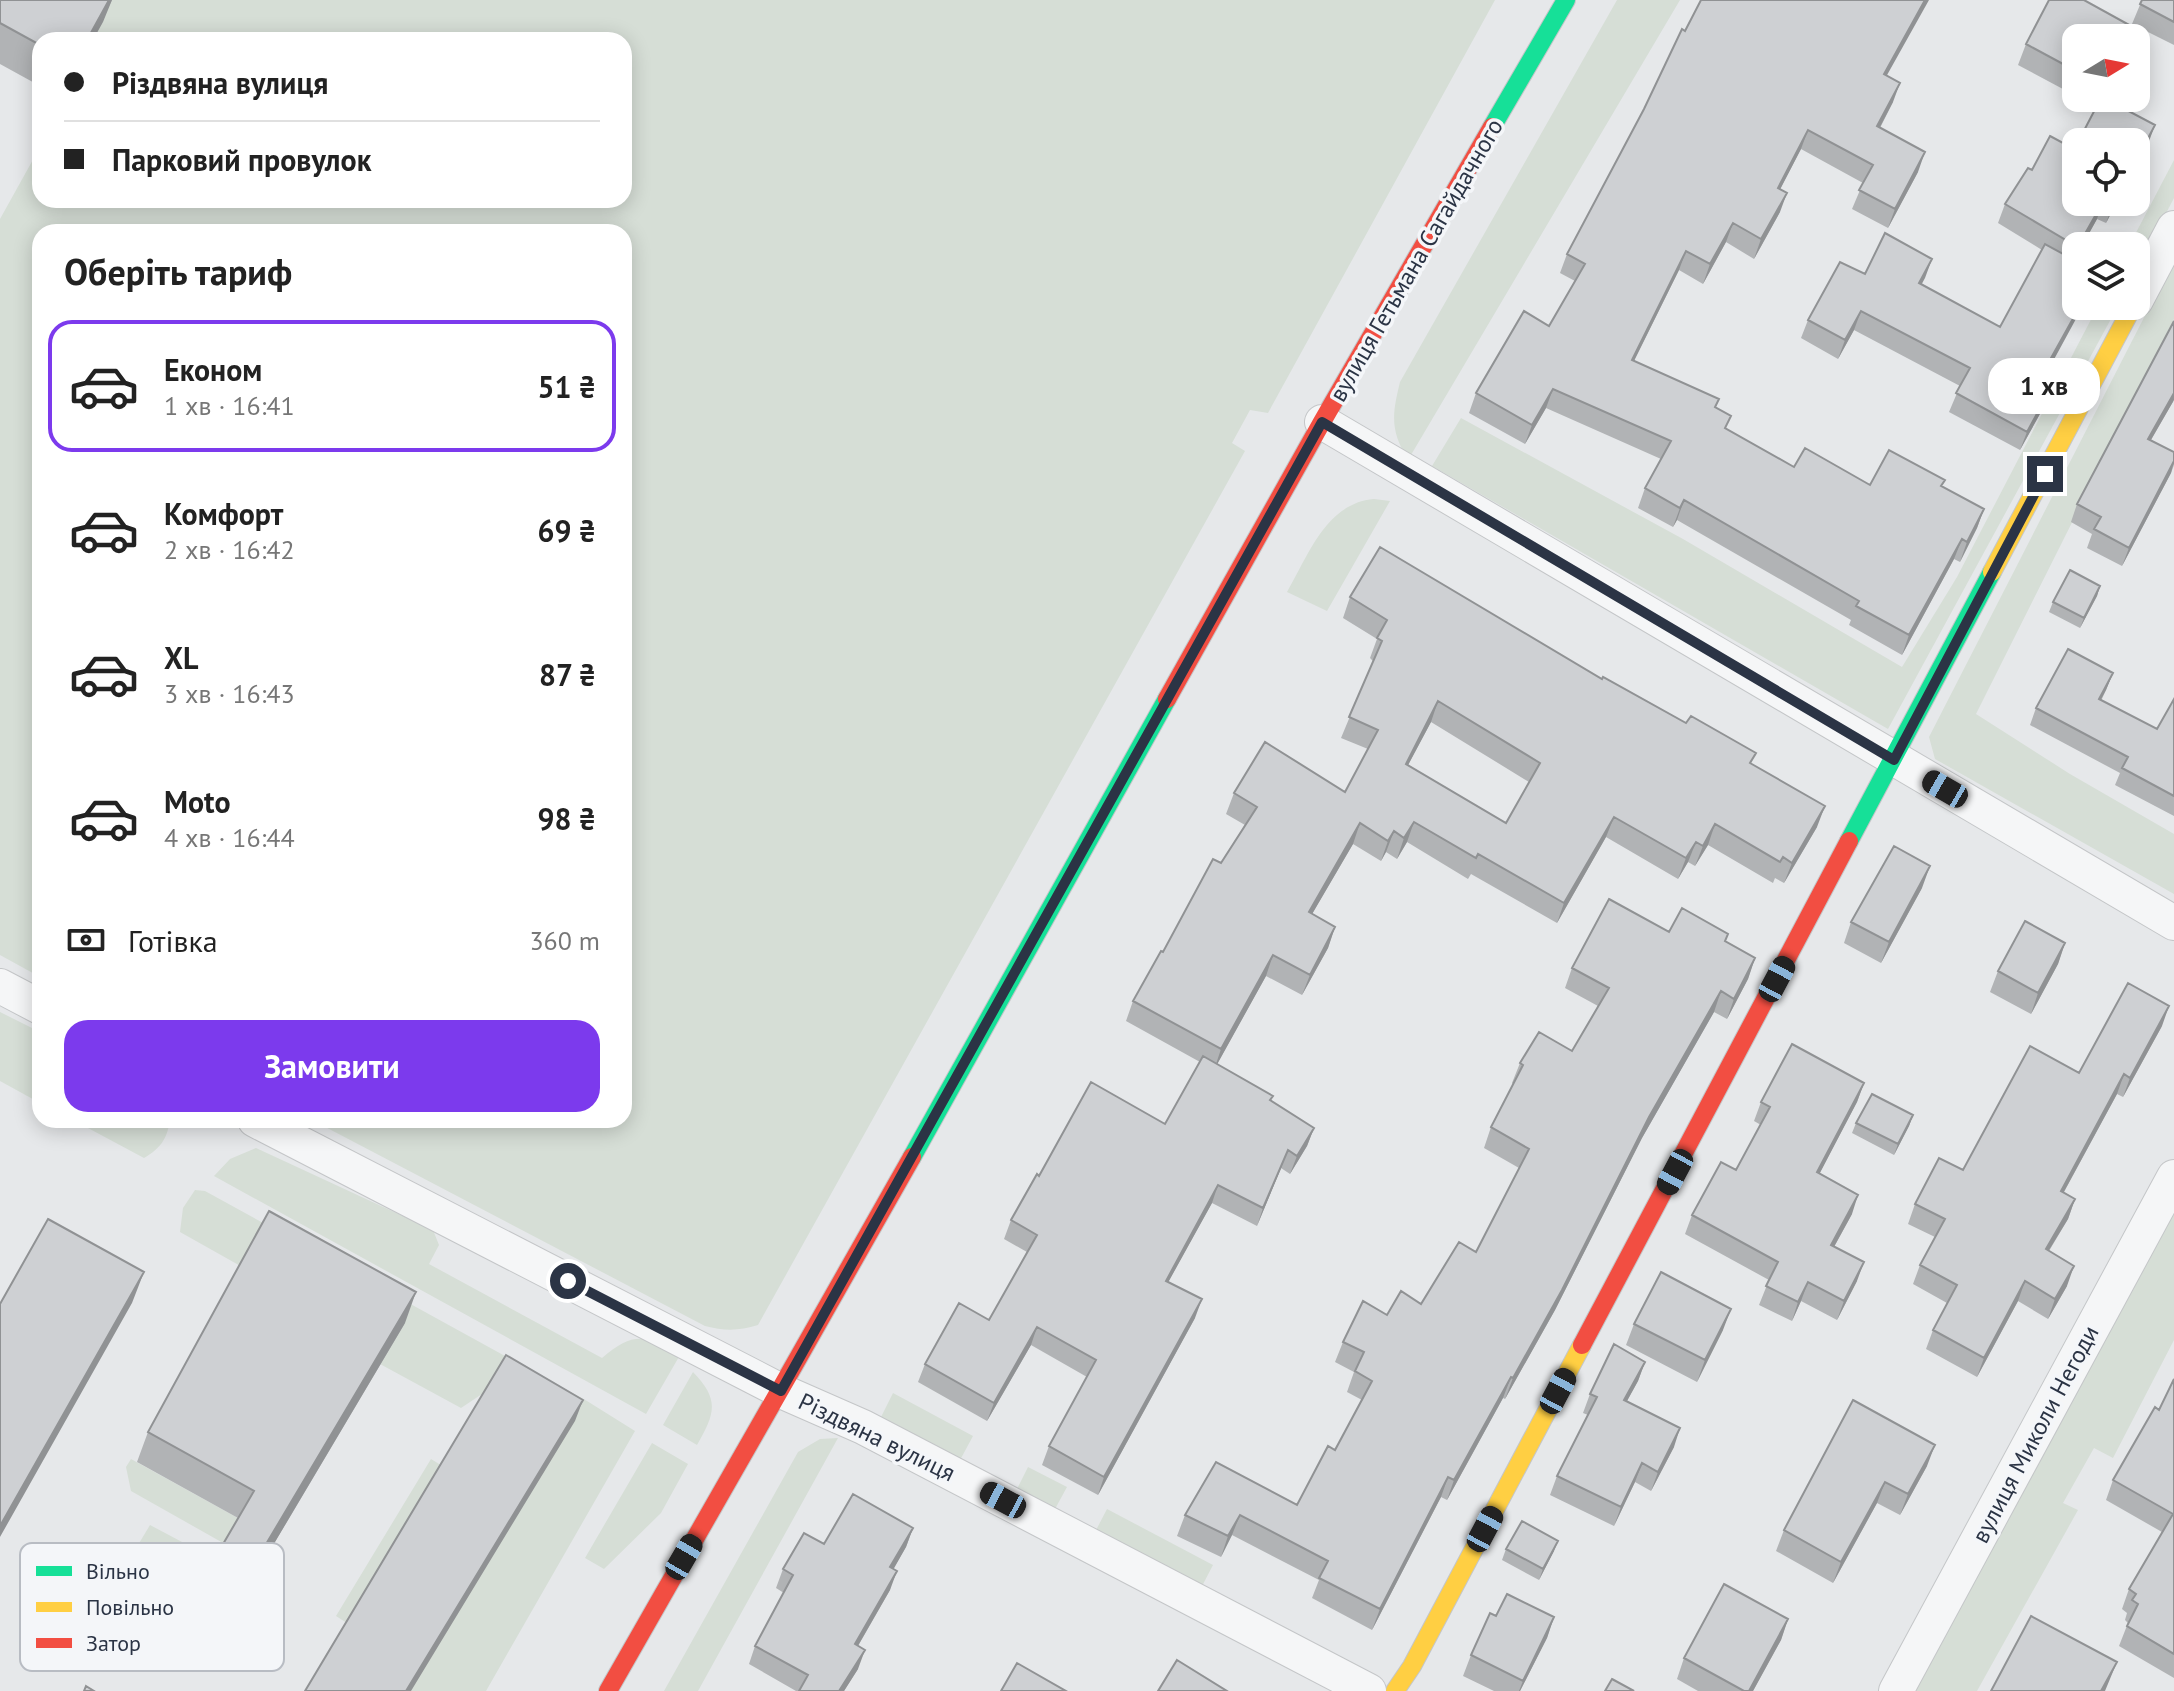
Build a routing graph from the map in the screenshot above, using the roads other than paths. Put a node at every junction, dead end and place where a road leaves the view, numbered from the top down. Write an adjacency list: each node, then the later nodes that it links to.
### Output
1 (1566, 0): 5 (main road, вулиця Гетьмана Сагайдачного)
2 (2174, 228): 3 (street)
3 (2150, 273)
4 (2126, 320): 6 (main road)
5 (1322, 422): 6 (street); 12 (main road, вулиця Гетьмана Сагайдачного)
6 (1894, 760): 7 (street); 15 (main road)
7 (2174, 923)
8 (0, 986): 9 (street)
9 (32, 1003)
10 (271, 1128): 12 (street, Різдвяна вулиця)
11 (2174, 1177): 16 (street, вулиця Миколи Негоди)
12 (781, 1391): 13 (main road, вулиця Гетьмана Сагайдачного); 14 (street, Різдвяна вулиця)
13 (608, 1691)
14 (1369, 1691)
15 (1395, 1691)
16 (1896, 1691)

